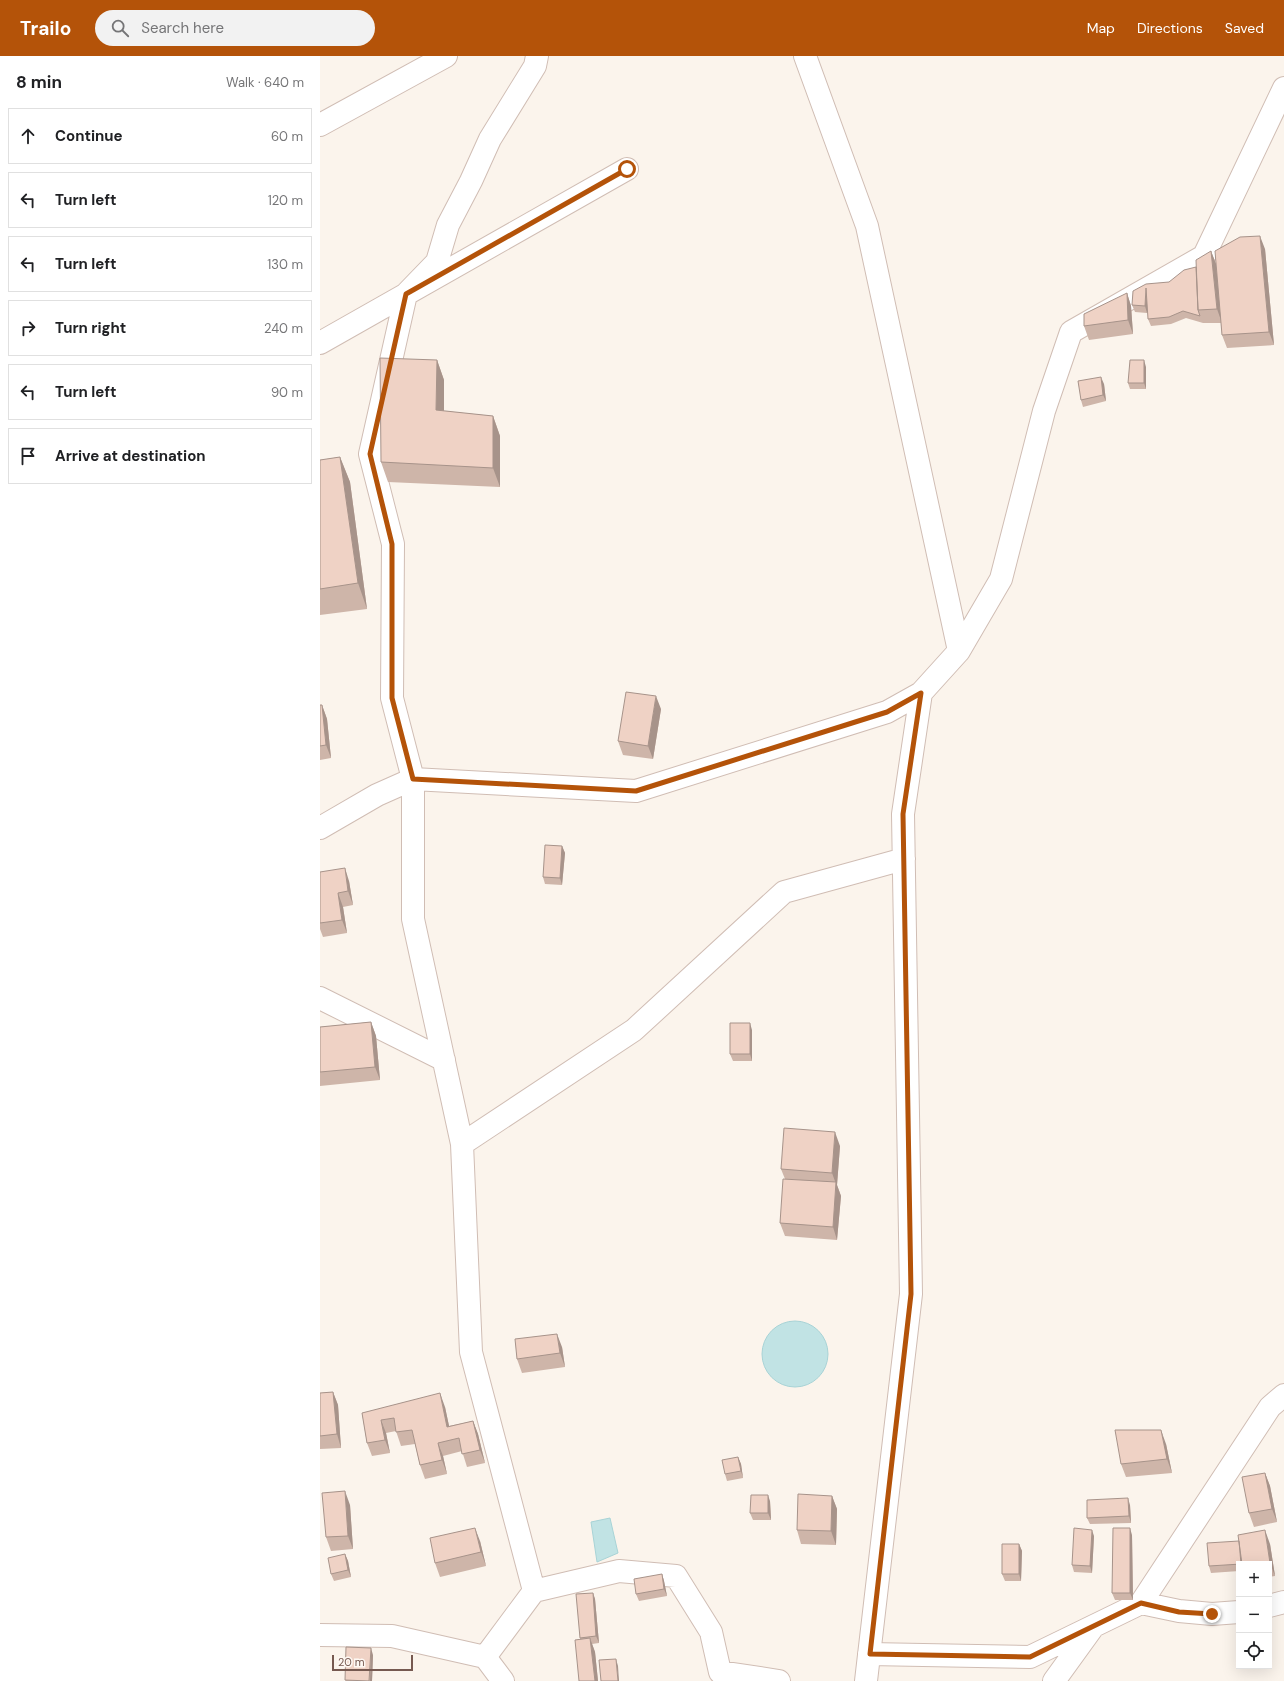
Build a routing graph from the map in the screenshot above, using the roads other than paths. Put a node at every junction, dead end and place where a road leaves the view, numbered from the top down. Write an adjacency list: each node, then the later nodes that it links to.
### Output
1 (446, 56): 5 (street)
2 (537, 56): 7 (street)
3 (805, 56): 9 (street)
4 (1284, 88): 9 (street)
5 (320, 125)
6 (627, 169): 7 (street)
7 (406, 294): 8 (street); 11 (street)
8 (320, 343)
9 (959, 651): 10 (street)
10 (921, 693): 11 (street); 13 (street)
11 (413, 779): 12 (street); 15 (street)
12 (320, 828)
13 (904, 859): 16 (street); 25 (street)
14 (320, 998): 15 (street)
15 (444, 1060): 16 (street)
16 (462, 1144): 18 (street)
17 (1284, 1395): 20 (street)
18 (534, 1591): 26 (street); 28 (street)
19 (1284, 1602): 21 (street)
20 (1141, 1603): 22 (street); 23 (street)
21 (1272, 1605)
22 (1236, 1612)
23 (1095, 1625): 25 (street); 30 (street)
24 (320, 1635): 26 (street)
25 (870, 1654): 29 (street)
26 (485, 1657): 27 (street)
27 (503, 1681)
28 (779, 1681)
29 (866, 1681)
30 (1054, 1681)

